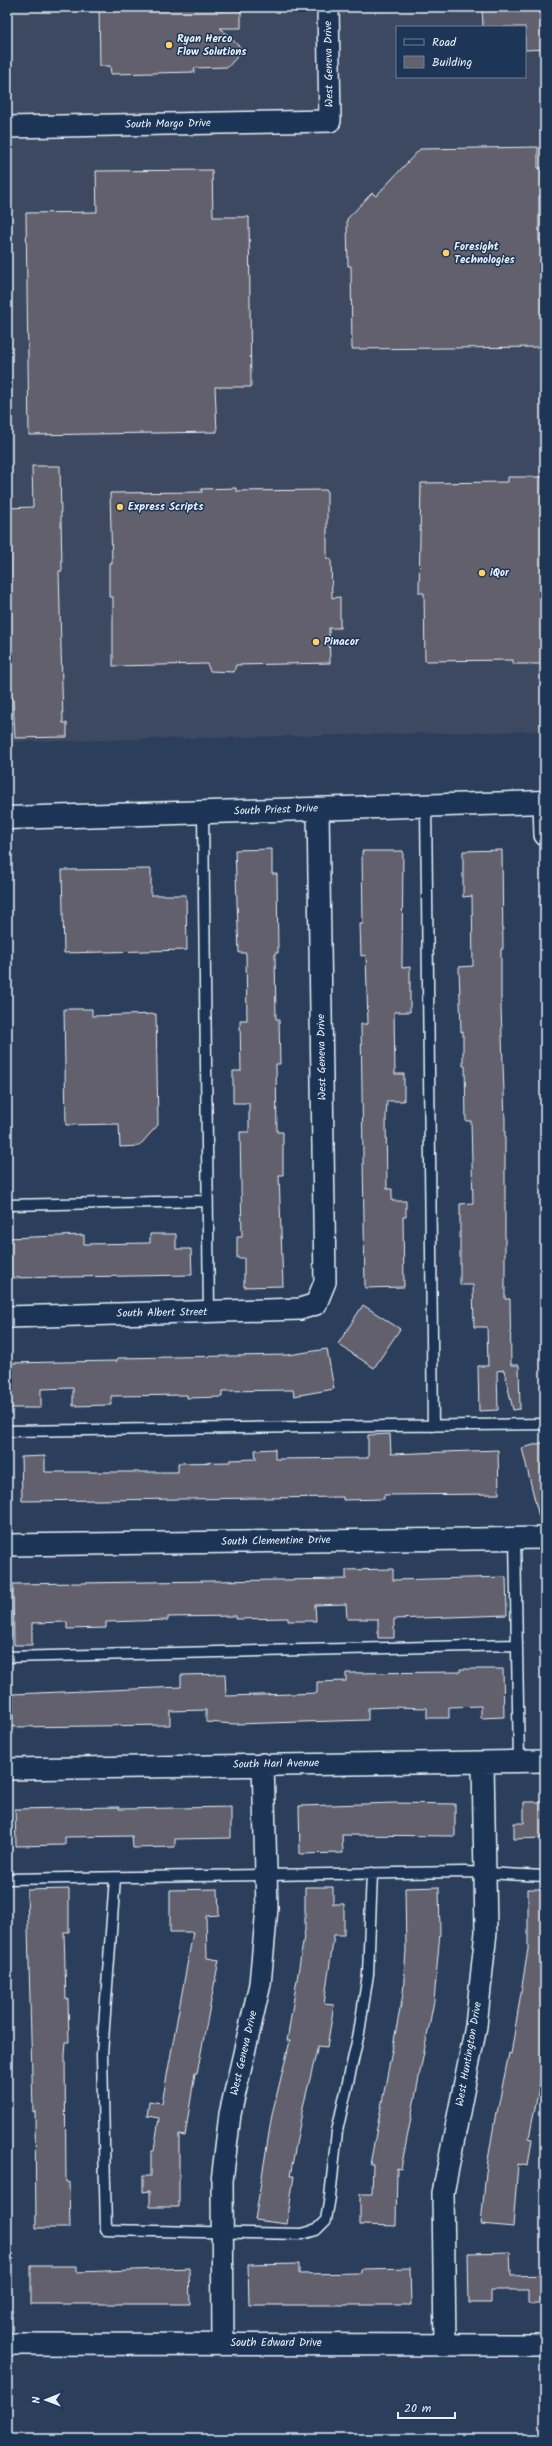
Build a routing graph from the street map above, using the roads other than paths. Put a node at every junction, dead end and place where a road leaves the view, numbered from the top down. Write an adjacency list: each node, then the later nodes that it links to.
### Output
1 (328, 7): 2 (street, West Geneva Drive)
2 (330, 121): 3 (street, South Margo Drive)
3 (7, 127)
4 (545, 802): 5 (main road, South Priest Drive); 9 (street)
5 (426, 806): 6 (main road, South Priest Drive); 16 (lane)
6 (318, 809): 7 (main road, South Priest Drive); 12 (street, West Geneva Drive)
7 (203, 813): 8 (main road, South Priest Drive); 10 (lane)
8 (7, 818)
9 (545, 835)
10 (207, 1201): 11 (lane); 13 (lane)
11 (7, 1205)
12 (316, 1304): 13 (street, South Albert Street)
13 (209, 1312): 14 (street, South Albert Street)
14 (7, 1317)
15 (545, 1424): 16 (lane)
16 (433, 1426): 17 (lane)
17 (7, 1431)
18 (515, 1538): 19 (street, South Clementine Drive); 20 (street, South Clementine Drive); 21 (lane)
19 (545, 1538)
20 (7, 1545)
21 (517, 1645): 22 (lane); 24 (lane)
22 (7, 1657)
23 (545, 1761): 24 (street, South Harl Avenue)
24 (519, 1762): 25 (street, South Harl Avenue)
25 (483, 1763): 26 (street, South Harl Avenue); 28 (street, West Huntington Drive)
26 (262, 1764): 27 (street, South Harl Avenue); 30 (street, West Geneva Drive)
27 (7, 1768)
28 (485, 1872): 29 (lane); 31 (lane); 36 (street, West Huntington Drive)
29 (372, 1873): 30 (lane); 34 (lane)
30 (266, 1875): 32 (lane); 34 (street, West Geneva Drive)
31 (545, 1876)
32 (115, 1878): 33 (lane); 34 (lane)
33 (7, 1879)
34 (222, 2233): 35 (street, West Geneva Drive)
35 (223, 2343): 36 (street, South Edward Drive); 37 (street, South Edward Drive)
36 (446, 2343): 38 (street, South Edward Drive)
37 (7, 2344)
38 (545, 2345)

